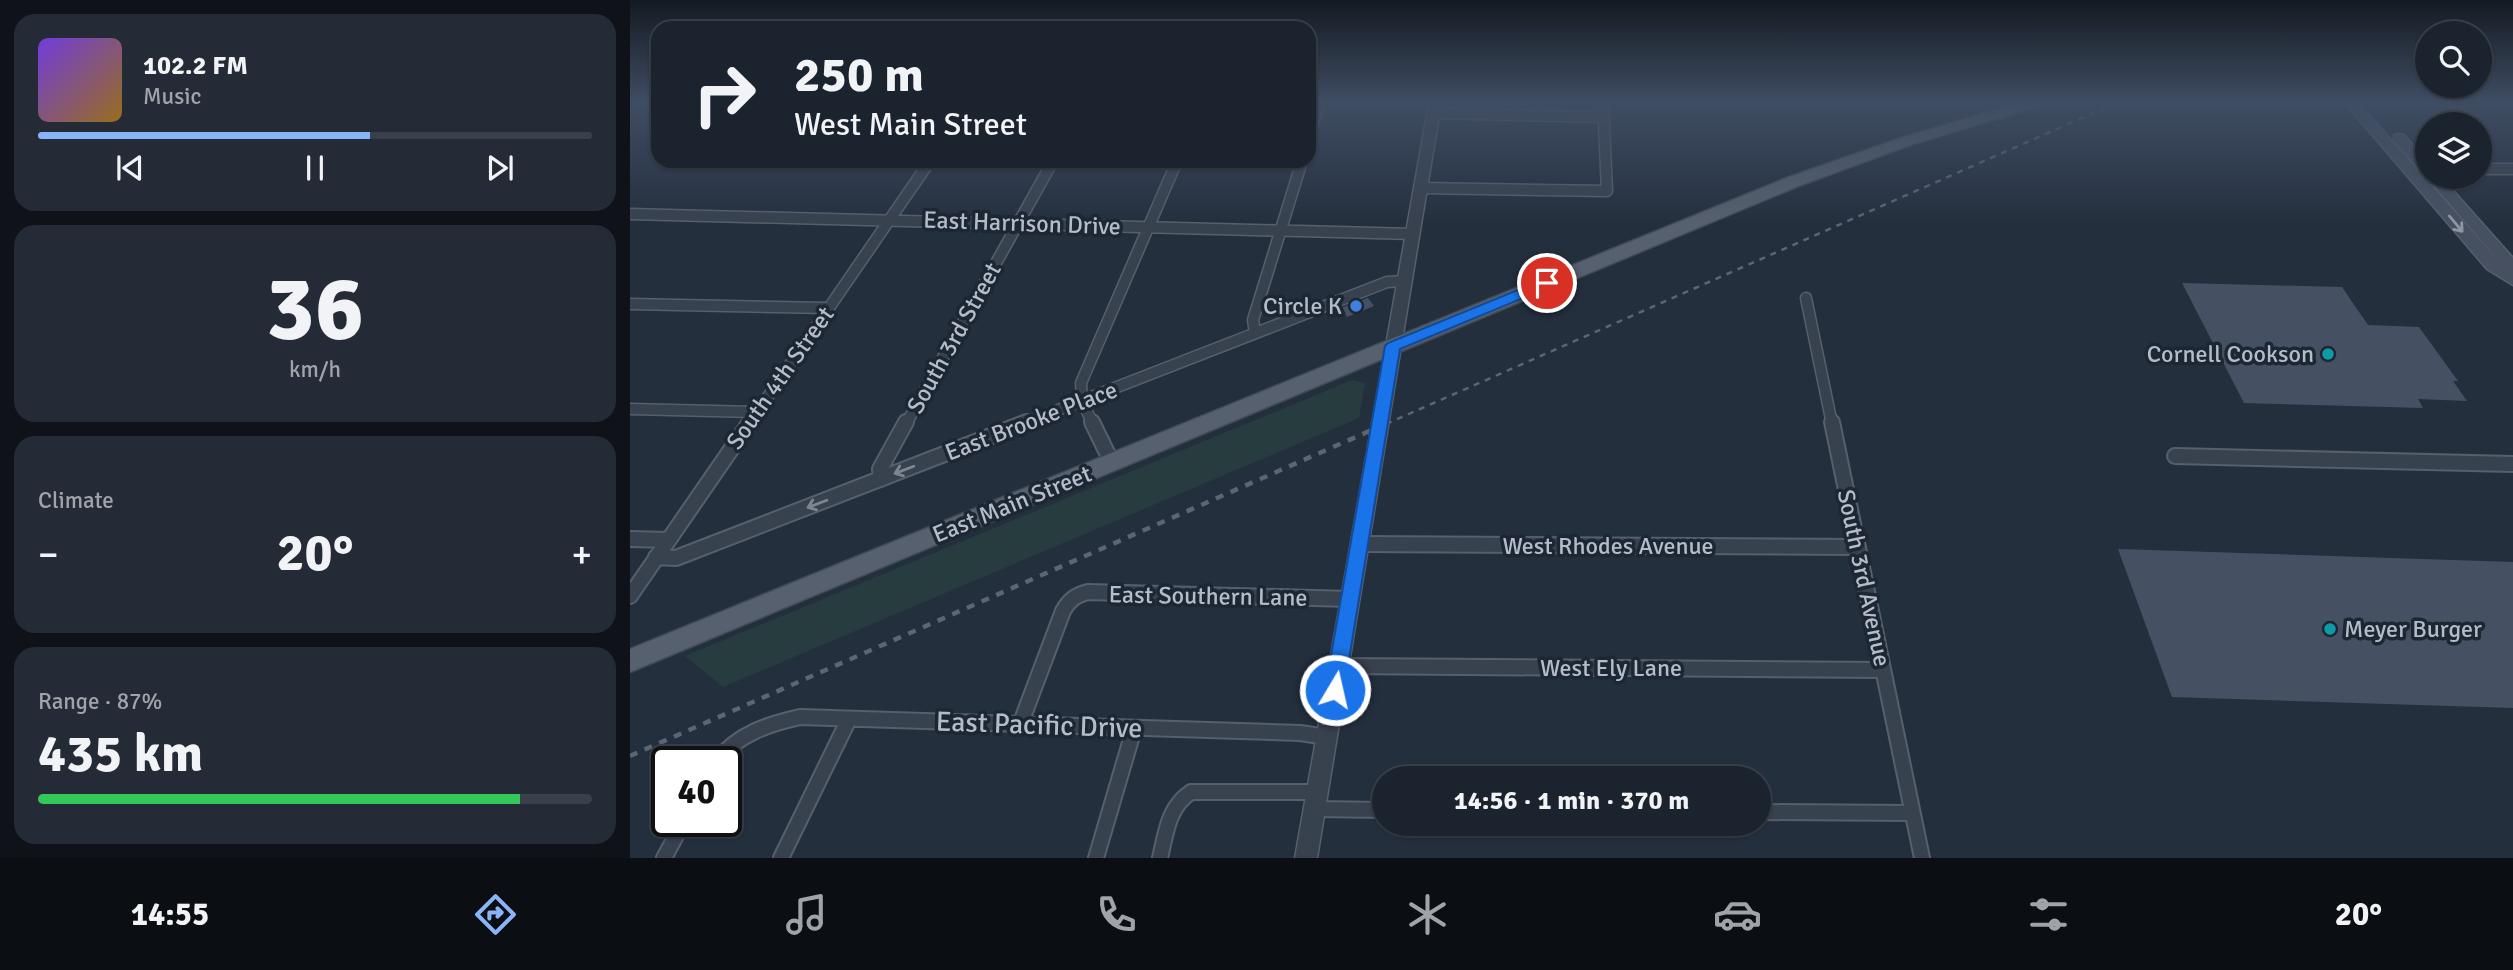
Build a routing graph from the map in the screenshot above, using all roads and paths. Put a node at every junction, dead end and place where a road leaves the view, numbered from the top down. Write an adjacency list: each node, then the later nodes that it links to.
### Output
1 (1428, 143): 14 (street)
2 (1605, 143): 14 (street)
3 (1901, 143): 31 (main road, East Main Street)
4 (2393, 143): 7 (main road)
5 (2399, 143): 6 (main road)
6 (2415, 162)
7 (2415, 164)
8 (925, 168): 18 (street, South 4th Street)
9 (1049, 168): 19 (street, South 3rd Street)
10 (1174, 168): 20 (street)
11 (1300, 168): 21 (street)
12 (2492, 169): 13 (street)
13 (2513, 169)
14 (1421, 188): 22 (street)
15 (2435, 189): 23 (main road, one-way to 23)
16 (2444, 189): 24 (main road)
17 (630, 214): 18 (street, East Harrison Drive)
18 (890, 219): 19 (street, East Harrison Drive); 29 (street, South 4th Street)
19 (1019, 222): 20 (street, East Harrison Drive); 38 (street, South 3rd Street)
20 (1149, 227): 21 (street, East Harrison Drive); 32 (street)
21 (1281, 230): 22 (street, East Harrison Drive); 30 (street)
22 (1413, 234): 26 (street)
23 (2492, 266): 24 (main road); 25 (main road)
24 (2513, 269)
25 (2513, 280)
26 (1405, 281): 30 (street, East Brooke Place); 31 (street)
27 (1806, 298): 42 (street, South 3rd Avenue)
28 (630, 304): 29 (street)
29 (828, 308): 34 (street, South 4th Street)
30 (1255, 333): 32 (street, East Brooke Place)
31 (1393, 346): 36 (main road, East Main Street); 41 (street)
32 (1082, 401): 36 (street); 38 (street, East Brooke Place, one-way to 38)
33 (630, 409): 34 (street)
34 (755, 412): 40 (street, South 4th Street)
35 (2175, 456): 37 (street)
36 (1112, 463): 46 (main road, East Main Street)
37 (2513, 464)
38 (881, 479): 43 (street, East Brooke Place, one-way to 43)
39 (630, 539): 40 (street)
40 (668, 540): 43 (street, South 4th Street)
41 (1359, 544): 42 (street, West Rhodes Avenue); 45 (street)
42 (1858, 547): 48 (street, South 3rd Avenue)
43 (656, 557): 44 (street, South 4th Street)
44 (630, 596)
45 (1350, 599): 47 (street); 50 (street, East Southern Lane)
46 (630, 660)
47 (1339, 666): 48 (street, West Ely Lane); 52 (street)
48 (1883, 670): 57 (street, South 3rd Avenue)
49 (849, 719): 50 (street, East Pacific Drive); 53 (street, East Pacific Drive); 60 (street)
50 (1020, 725): 51 (street, East Pacific Drive)
51 (1134, 729): 52 (street, East Pacific Drive); 61 (street)
52 (1327, 737): 54 (street)
53 (729, 746)
54 (1316, 801): 55 (street); 62 (street); 63 (street)
55 (1372, 808)
56 (1771, 812): 57 (street)
57 (1912, 813): 64 (street, South 3rd Avenue)
58 (675, 837): 59 (street)
59 (664, 858)
60 (781, 858)
61 (1096, 858)
62 (1160, 858)
63 (1306, 858)
64 (1922, 858)

